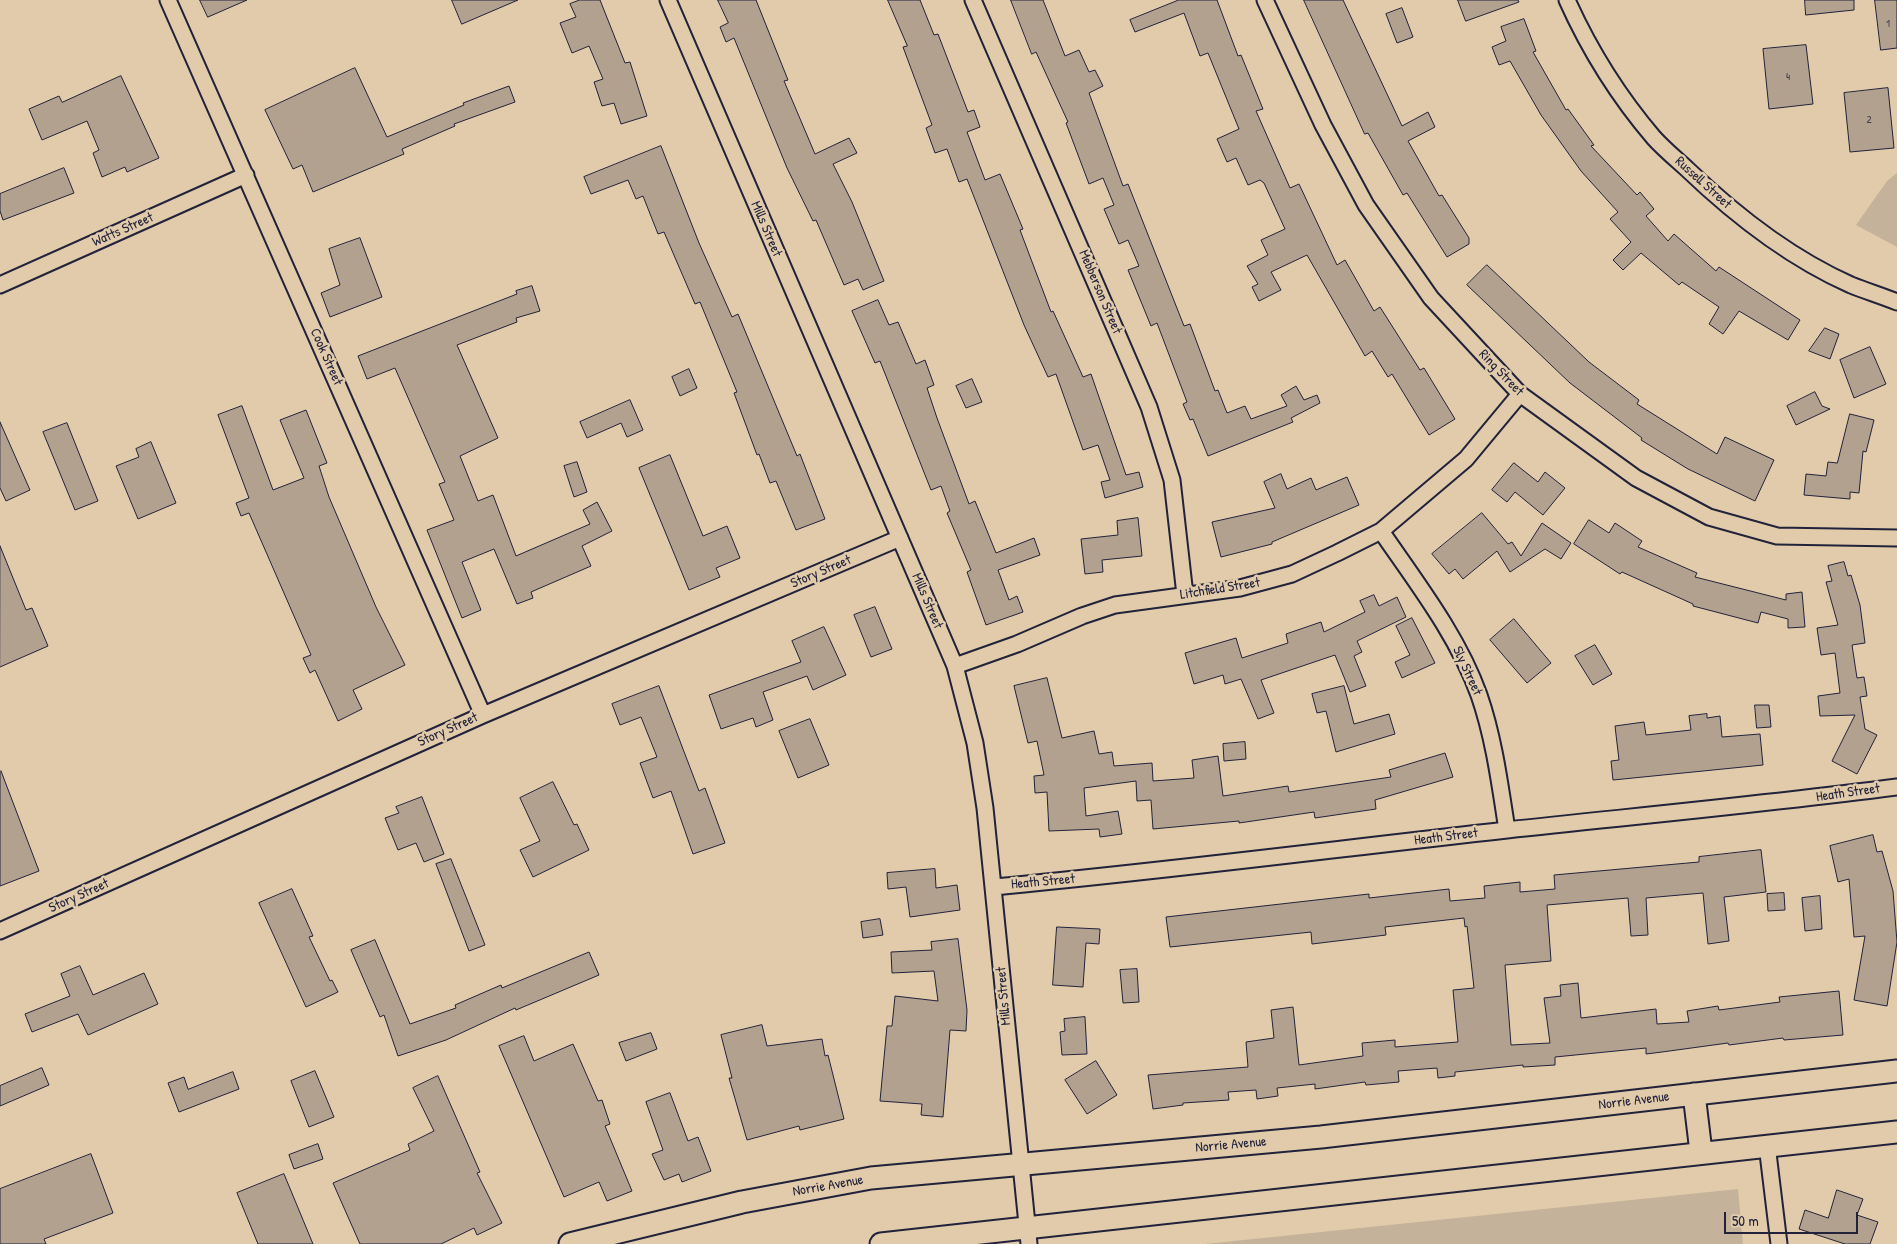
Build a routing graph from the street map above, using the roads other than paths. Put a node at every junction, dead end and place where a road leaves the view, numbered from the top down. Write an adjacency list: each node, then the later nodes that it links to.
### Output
1 (168, 0): 6 (street, Cook Street)
2 (668, 0): 11 (street, Mills Street)
3 (973, 0): 13 (street, Mebberson Street)
4 (1265, 0): 9 (street, Ring Street)
5 (1567, 0): 8 (street, Russell Street)
6 (246, 175): 7 (street, Watts Street); 15 (street, Cook Street)
7 (0, 285)
8 (1897, 302)
9 (1520, 394): 10 (street, Litchfield Street); 12 (street, Ring Street)
10 (1381, 531): 13 (street, Litchfield Street); 17 (street, Sly Street)
11 (900, 538): 14 (street, Mills Street); 15 (street, Story Street)
12 (1897, 538)
13 (1185, 595): 14 (street, Litchfield Street)
14 (955, 666): 18 (street, Mills Street)
15 (483, 715): 19 (street, Story Street)
16 (1897, 787): 17 (street, Heath Street)
17 (1507, 830): 18 (street, Heath Street)
18 (994, 887): 25 (street, Mills Street)
19 (0, 931)
20 (1897, 1071): 21 (main road, Norrie Avenue)
21 (1694, 1094): 24 (main road); 25 (main road, Norrie Avenue)
22 (1897, 1132): 23 (main road)
23 (1767, 1145): 24 (main road); 29 (street)
24 (1701, 1152): 26 (main road)
25 (1020, 1164): 26 (street, Mills Street); 27 (main road, Norrie Avenue)
26 (1028, 1236): 28 (main road)
27 (570, 1244)
28 (882, 1244)
29 (1779, 1244)

